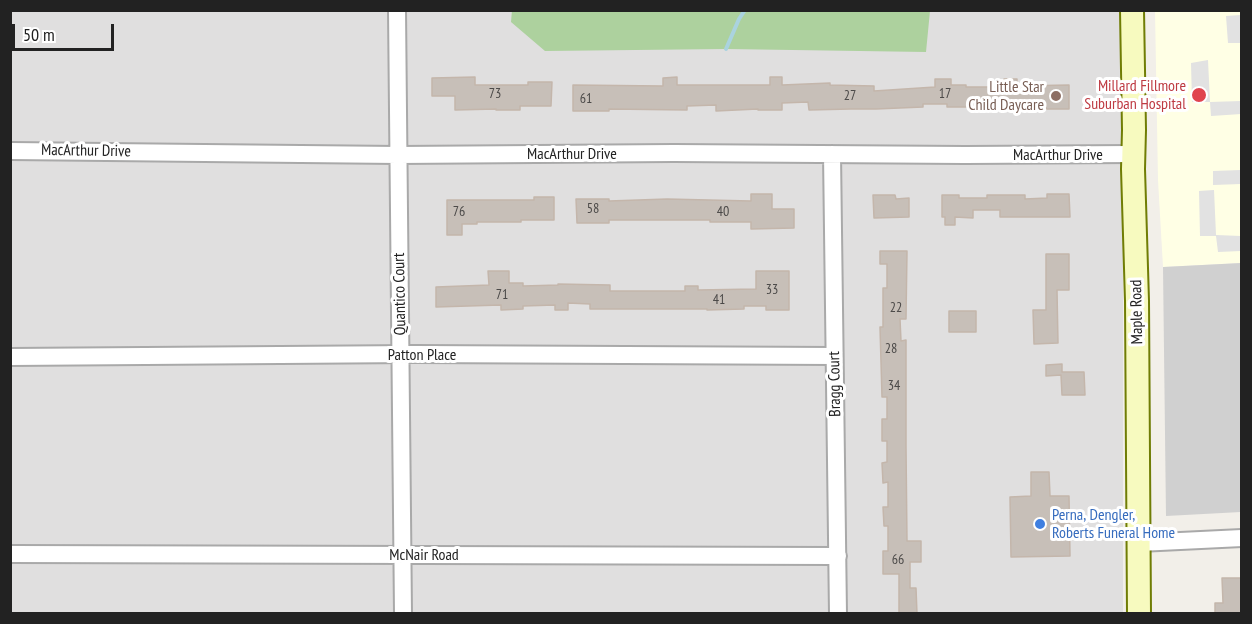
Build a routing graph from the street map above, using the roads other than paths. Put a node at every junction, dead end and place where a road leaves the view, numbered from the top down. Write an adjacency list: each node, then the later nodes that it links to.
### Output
1 (397, 10): 6 (street, Quantico Court)
2 (1132, 10): 5 (main road, Maple Road)
3 (10, 151): 6 (street, MacArthur Drive)
4 (832, 154): 5 (street, MacArthur Drive); 6 (street, MacArthur Drive); 8 (street, Bragg Court)
5 (1133, 154): 11 (main road, Maple Road)
6 (398, 155): 7 (street, Quantico Court)
7 (400, 355): 8 (street, Patton Place); 9 (street, Patton Place); 13 (street, Quantico Court)
8 (834, 356): 14 (street, Bragg Court)
9 (10, 357)
10 (1242, 538): 11 (street)
11 (1139, 543): 17 (main road, Maple Road)
12 (10, 554): 13 (street, McNair Road)
13 (402, 555): 14 (street, McNair Road); 15 (street, Quantico Court)
14 (837, 556): 16 (street, Bragg Court)
15 (403, 614)
16 (838, 614)
17 (1139, 614)

